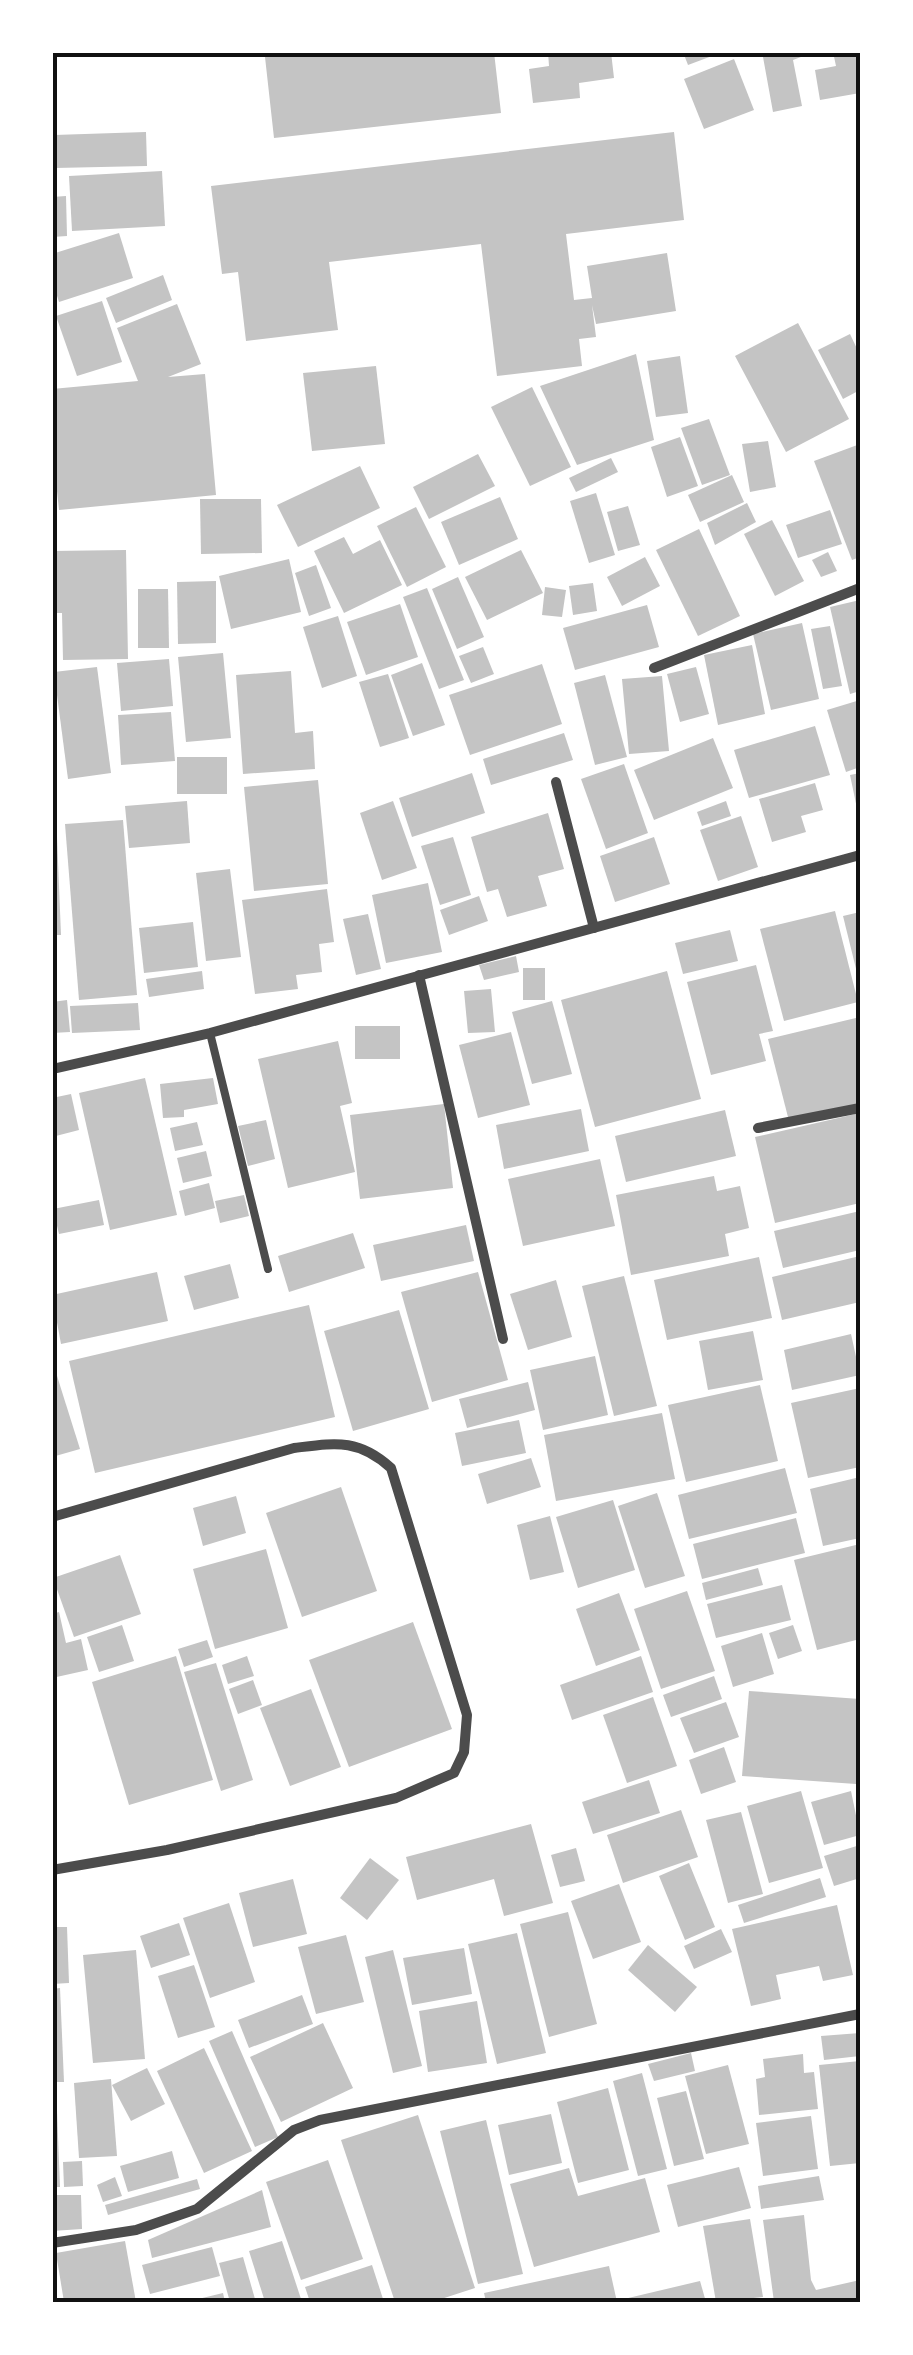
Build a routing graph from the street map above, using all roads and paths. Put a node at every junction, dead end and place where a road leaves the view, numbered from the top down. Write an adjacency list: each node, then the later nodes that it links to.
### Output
1 (860, 588): 2 (street)
2 (654, 668)
3 (556, 782): 5 (street)
4 (860, 854): 5 (street)
5 (594, 928): 6 (street)
6 (420, 975): 7 (street); 12 (street)
7 (210, 1033): 8 (street); 11 (lane)
8 (52, 1069)
9 (860, 1108): 10 (street)
10 (758, 1128)
11 (268, 1269)
12 (503, 1339)
13 (52, 1517): 14 (street)
14 (52, 1870)
15 (860, 2014): 16 (street)
16 (52, 2243)

